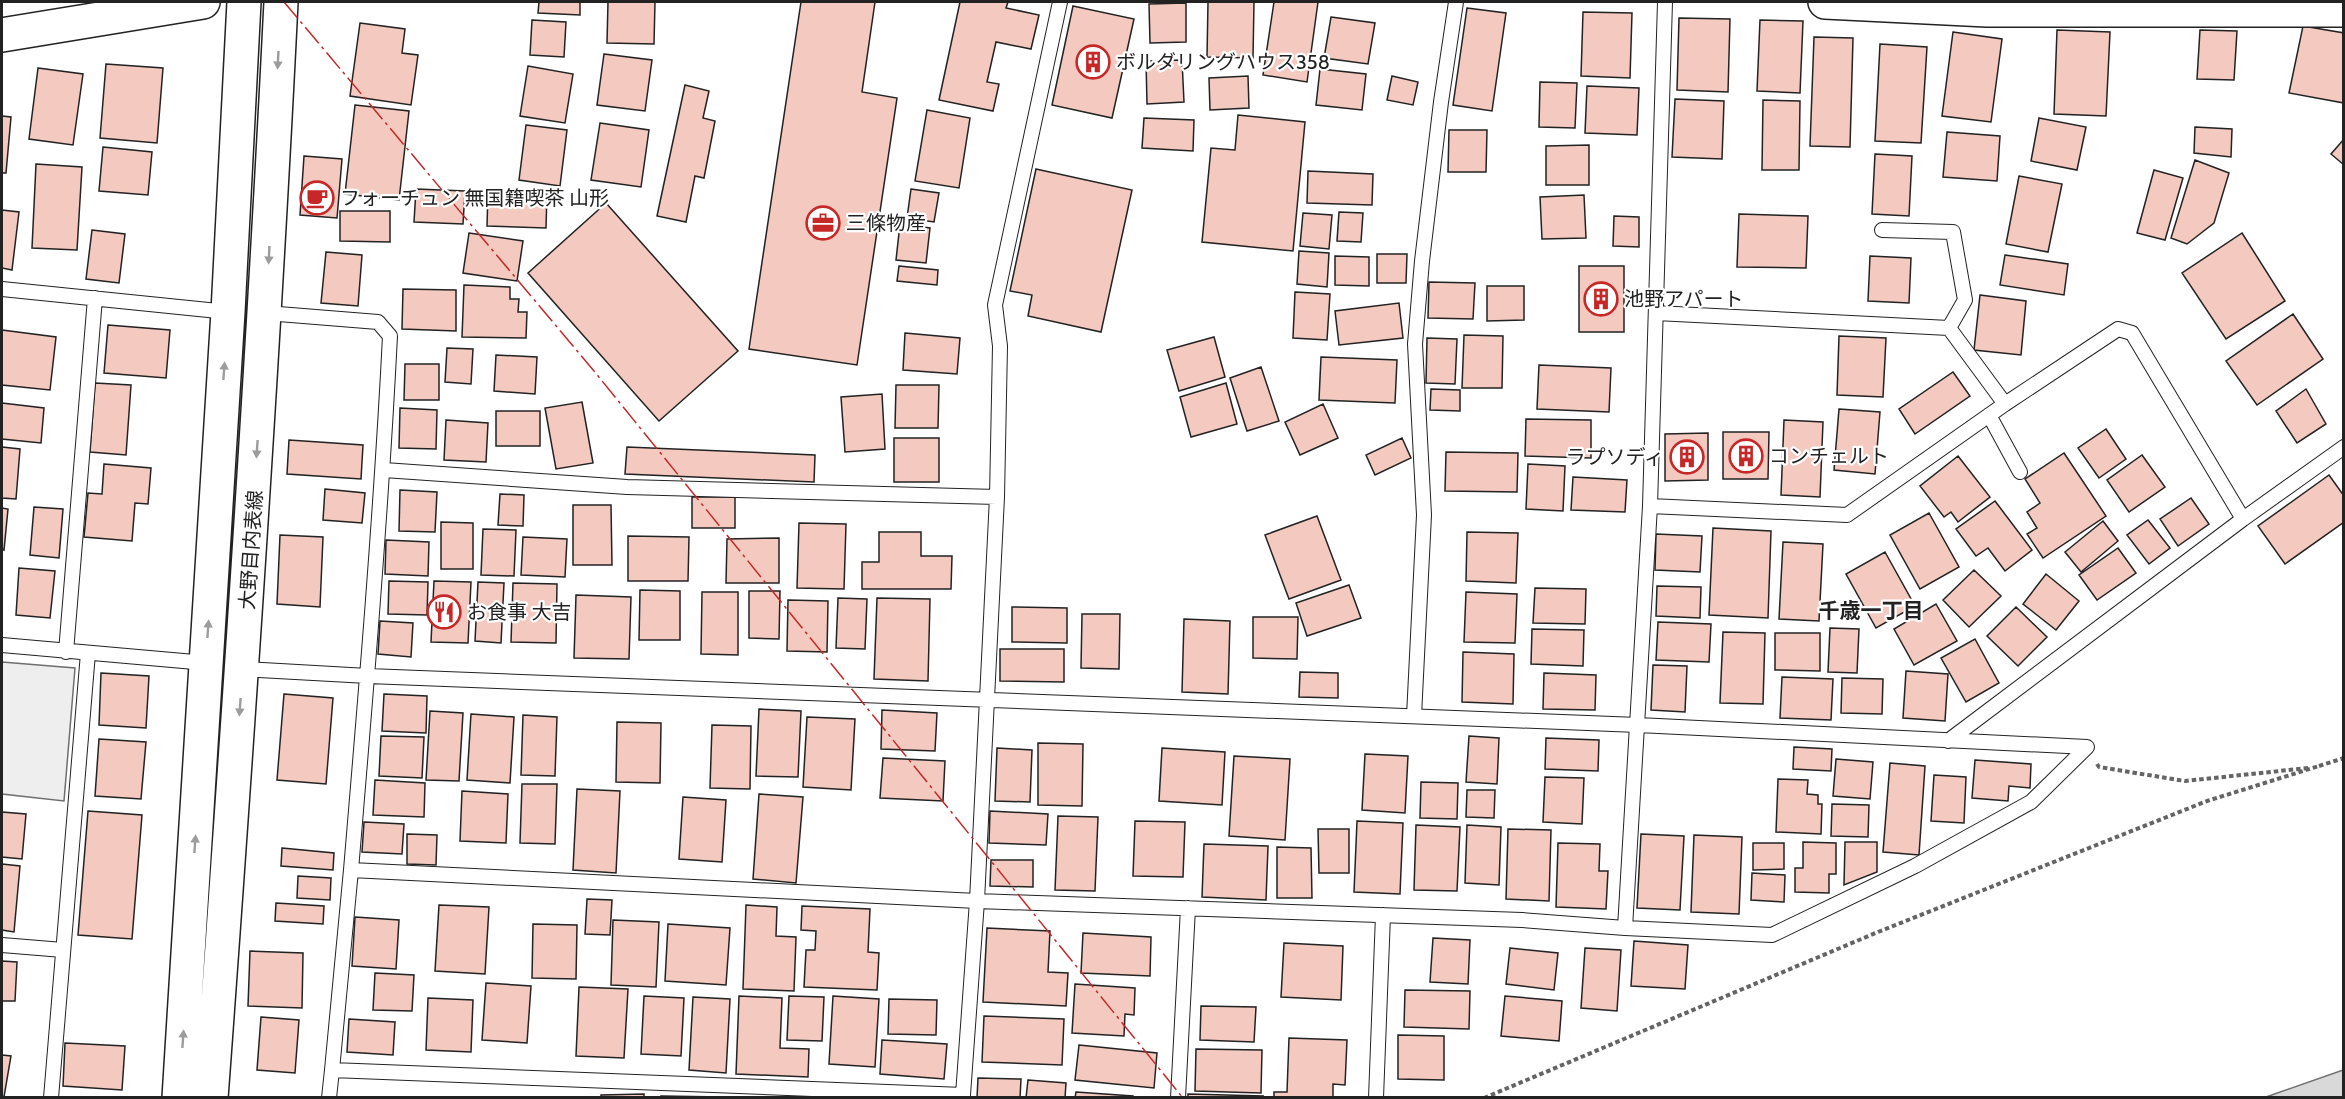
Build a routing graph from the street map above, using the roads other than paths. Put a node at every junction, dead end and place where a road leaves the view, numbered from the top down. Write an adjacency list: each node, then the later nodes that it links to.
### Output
1 (203, 2): 9 (main road)
2 (244, 2): 13 (main road, 大野目内表線)
3 (281, 2): 14 (main road, 大野目内表線, one-way to 14)
4 (1060, 2): 22 (lane)
5 (1456, 2): 32 (lane)
6 (1665, 2): 15 (lane)
7 (1825, 2): 8 (main road)
8 (2343, 10)
9 (2, 35)
10 (1882, 230): 16 (lane)
11 (2, 289): 12 (lane)
12 (95, 298): 13 (lane); 26 (lane)
13 (228, 312): 28 (main road, 大野目内表線, one-way to 13)
14 (266, 313): 20 (lane); 29 (main road, 大野目内表線, one-way to 29)
15 (1656, 313): 16 (lane); 23 (lane)
16 (1949, 328): 17 (lane)
17 (2005, 404): 18 (lane); 24 (lane)
18 (1989, 415): 21 (lane); 23 (lane)
19 (2343, 447): 24 (lane)
20 (384, 470): 22 (lane); 30 (lane)
21 (2020, 472)
22 (997, 497): 31 (lane)
23 (1650, 506): 33 (lane)
24 (2244, 519): 34 (lane)
25 (2, 645): 26 (lane)
26 (66, 652): 27 (lane)
27 (88, 653): 28 (lane); 41 (lane)
28 (206, 663): 45 (main road, 大野目内表線, one-way to 28)
29 (243, 669): 30 (lane); 46 (main road, 大野目内表線, one-way to 46)
30 (368, 676): 31 (lane); 35 (lane)
31 (987, 701): 32 (lane); 36 (lane)
32 (1414, 716): 33 (lane)
33 (1638, 725): 34 (lane); 39 (lane)
34 (1948, 741): 39 (lane)
35 (351, 870): 36 (lane); 42 (lane)
36 (977, 901): 37 (lane); 43 (lane)
37 (1188, 908): 38 (lane); 48 (lane)
38 (1383, 915): 39 (lane); 49 (lane)
39 (1625, 928)
40 (2, 945): 41 (lane)
41 (63, 950): 44 (lane)
42 (332, 1070): 43 (lane); 47 (lane)
43 (963, 1096)
44 (51, 1098)
45 (179, 1098)
46 (211, 1098)
47 (329, 1098)
48 (1178, 1098)
49 (1376, 1098)

